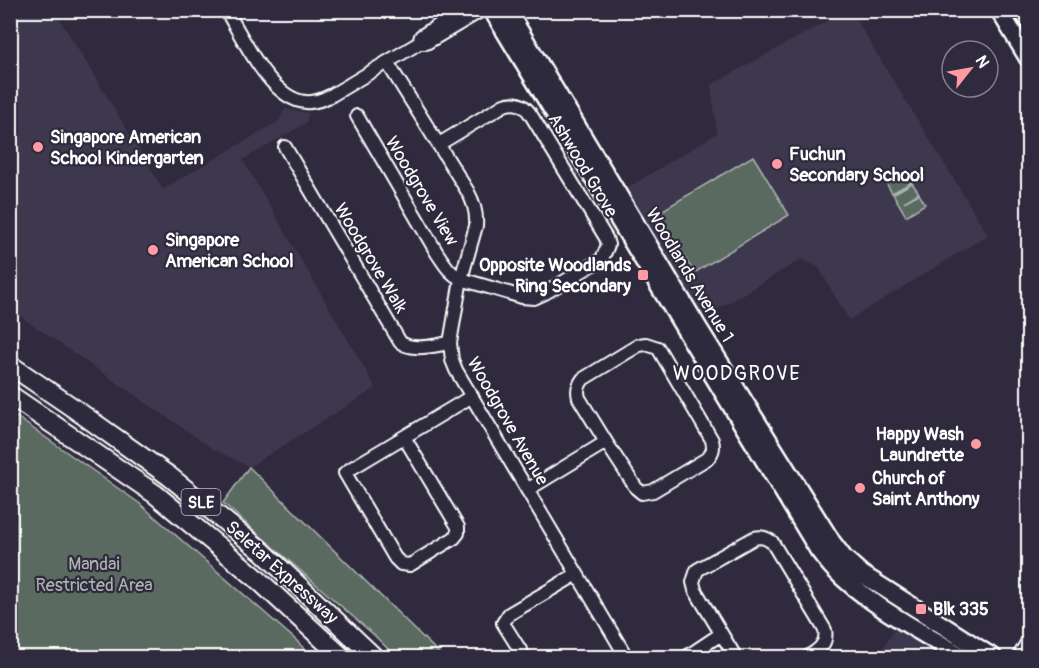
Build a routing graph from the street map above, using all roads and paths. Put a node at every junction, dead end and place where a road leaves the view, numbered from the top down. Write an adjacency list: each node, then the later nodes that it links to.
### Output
1 (226, 10): 11 (street)
2 (463, 10): 9 (street)
3 (482, 10): 9 (street)
4 (492, 10): 33 (main road, Woodlands Avenue 1)
5 (507, 10): 34 (main road, Woodlands Avenue 1)
6 (999, 10): 10 (main road)
7 (1023, 10): 8 (main road)
8 (1029, 20)
9 (419, 43): 11 (street)
10 (1029, 58)
11 (387, 62): 13 (street, Woodgrove Avenue)
12 (357, 116): 15 (street, Woodgrove View)
13 (439, 144): 15 (street, Woodgrove Avenue); 15 (street, Ashwood Grove)
14 (285, 147): 16 (street, Woodgrove Walk)
15 (461, 279): 16 (street, Woodgrove Avenue)
16 (450, 343): 19 (street, Woodgrove Avenue)
17 (10, 365): 27 (highway, Seletar Expressway / SLE)
18 (10, 395): 26 (highway, Seletar Expressway / SLE)
19 (472, 396): 20 (street); 22 (street, Woodgrove Avenue)
20 (404, 437): 20 (street)
21 (606, 442): 21 (street); 22 (street)
22 (527, 490): 23 (street, Woodgrove Avenue)
23 (577, 574): 28 (street); 29 (street, Woodgrove Avenue)
24 (720, 634): 30 (street); 31 (street); 32 (street)
25 (1029, 641): 35 (street)
26 (343, 657)
27 (375, 657)
28 (525, 657)
29 (627, 657)
30 (685, 657)
31 (735, 657)
32 (806, 657)
33 (964, 657)
34 (993, 657)
35 (1018, 657)

